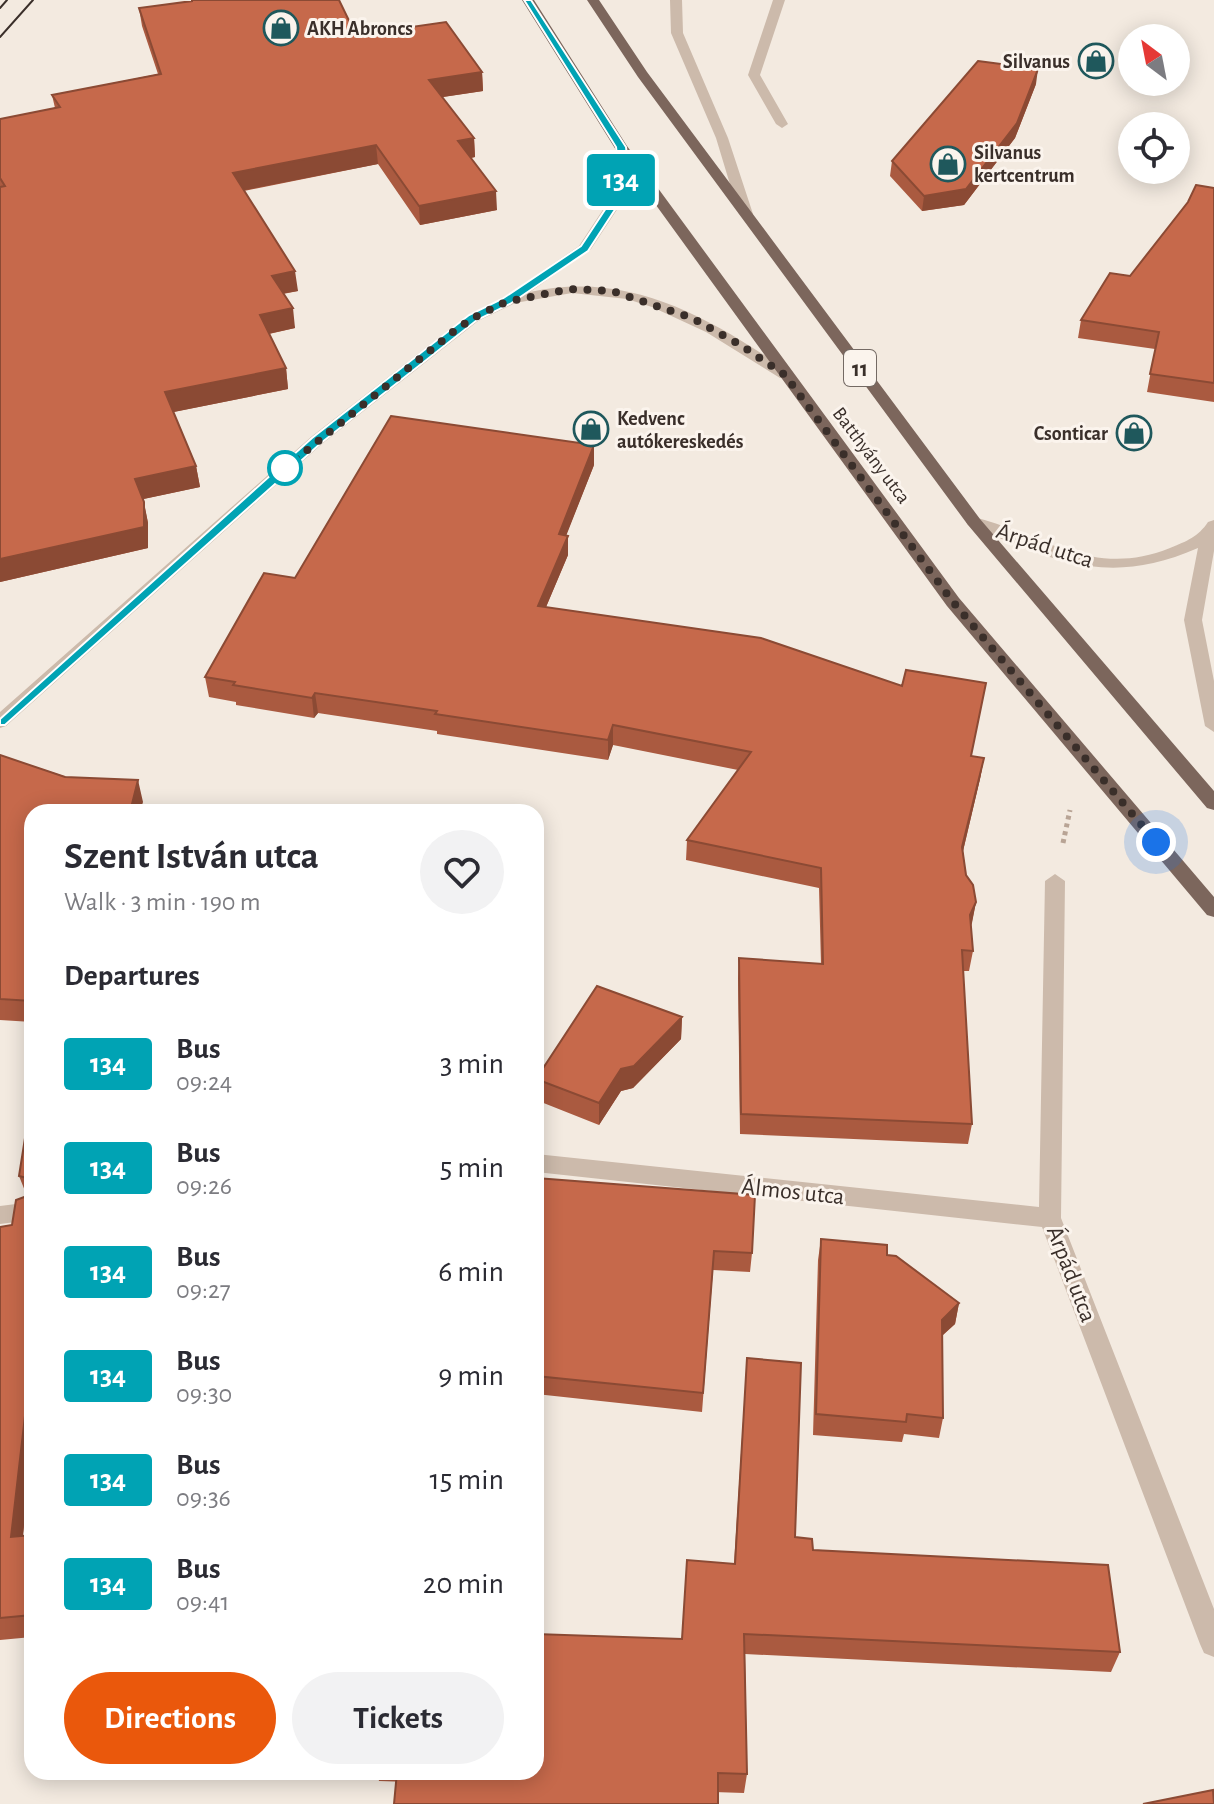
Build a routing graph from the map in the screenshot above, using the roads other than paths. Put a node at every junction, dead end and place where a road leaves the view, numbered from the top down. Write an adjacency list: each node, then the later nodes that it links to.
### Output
1 (528, 0): 6 (main road, Batthyány utca)
2 (593, 0): 7 (main road, Batthyány utca / 11)
3 (676, 0): 7 (street, Batthyány utca)
4 (779, 0): 5 (street)
5 (782, 124)
6 (621, 147): 8 (street); 9 (main road, Batthyány utca)
7 (746, 214): 10 (main road, Batthyány utca / 11)
8 (506, 302): 9 (street); 12 (street)
9 (785, 375): 16 (main road, Batthyány utca)
10 (974, 522): 11 (street, Árpád utca); 14 (main road, Batthyány utca / 11)
11 (1211, 532): 13 (street, Árpád utca)
12 (0, 722)
13 (1214, 726)
14 (1214, 803)
15 (1055, 881): 20 (street, Árpád utca)
16 (1214, 910)
17 (544, 1164): 20 (street, Álmos utca)
18 (24, 1212): 19 (street)
19 (0, 1215)
20 (1050, 1218): 21 (street, Árpád utca)
21 (1214, 1644)

